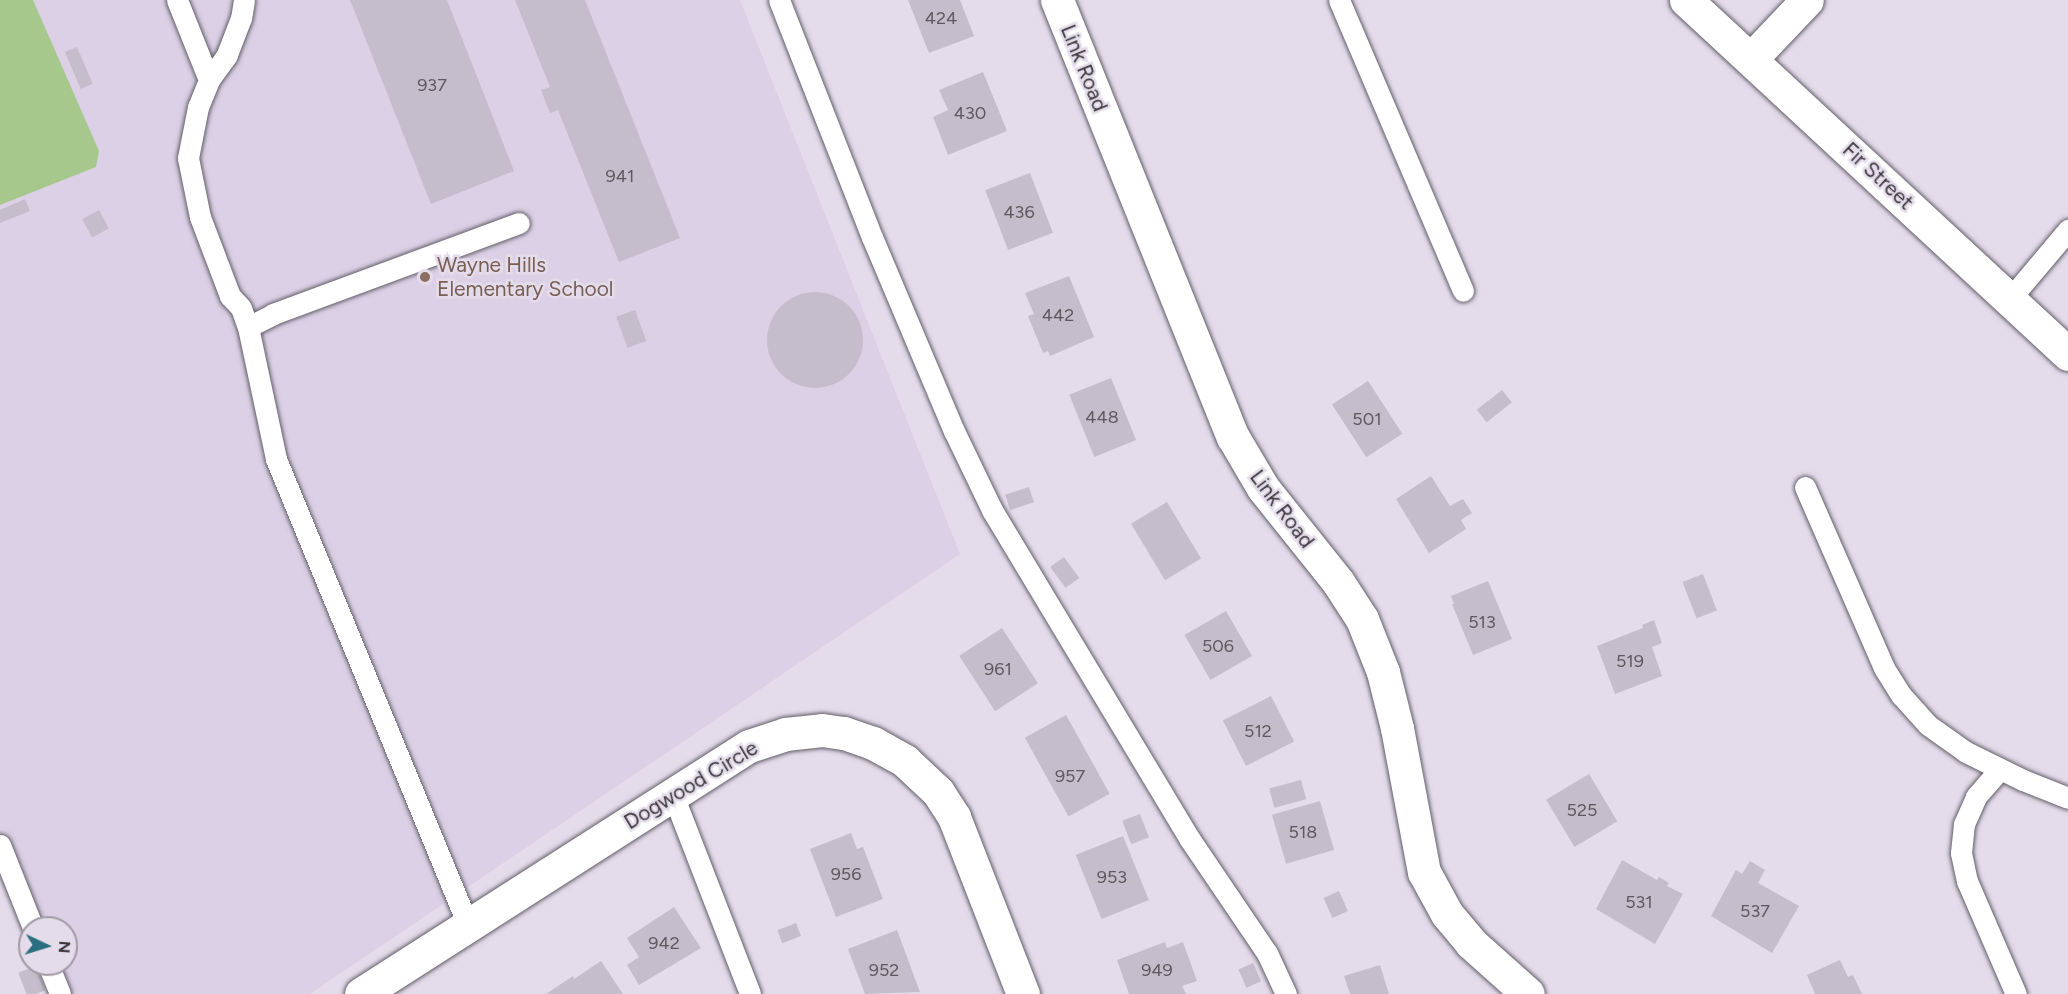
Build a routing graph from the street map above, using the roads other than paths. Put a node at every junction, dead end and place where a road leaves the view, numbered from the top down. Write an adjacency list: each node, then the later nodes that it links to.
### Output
1 (177, 0): 9 (lane)
2 (244, 0): 9 (lane)
3 (779, 0): 28 (lane)
4 (1057, 0): 29 (street, Link Road)
5 (1339, 0): 12 (lane)
6 (1686, 0): 8 (street, Fir Street)
7 (1807, 0): 8 (street)
8 (1751, 59): 13 (street, Fir Street)
9 (209, 80): 14 (lane)
10 (519, 223): 14 (lane)
11 (2068, 230): 13 (lane)
12 (1463, 291)
13 (2009, 300): 15 (street, Fir Street)
14 (248, 327): 22 (lane)
15 (2068, 354)
16 (1805, 487): 17 (lane)
17 (2000, 769): 19 (lane); 30 (lane)
18 (673, 795): 22 (street, Dogwood Circle); 26 (lane); 27 (street, Dogwood Circle)
19 (2068, 798)
20 (0, 845): 21 (lane)
21 (28, 916)
22 (468, 925): 25 (street, Dogwood Circle)
23 (53, 976): 24 (lane)
24 (60, 994)
25 (361, 994)
26 (750, 994)
27 (1023, 994)
28 (1286, 994)
29 (1528, 994)
30 (2016, 994)

